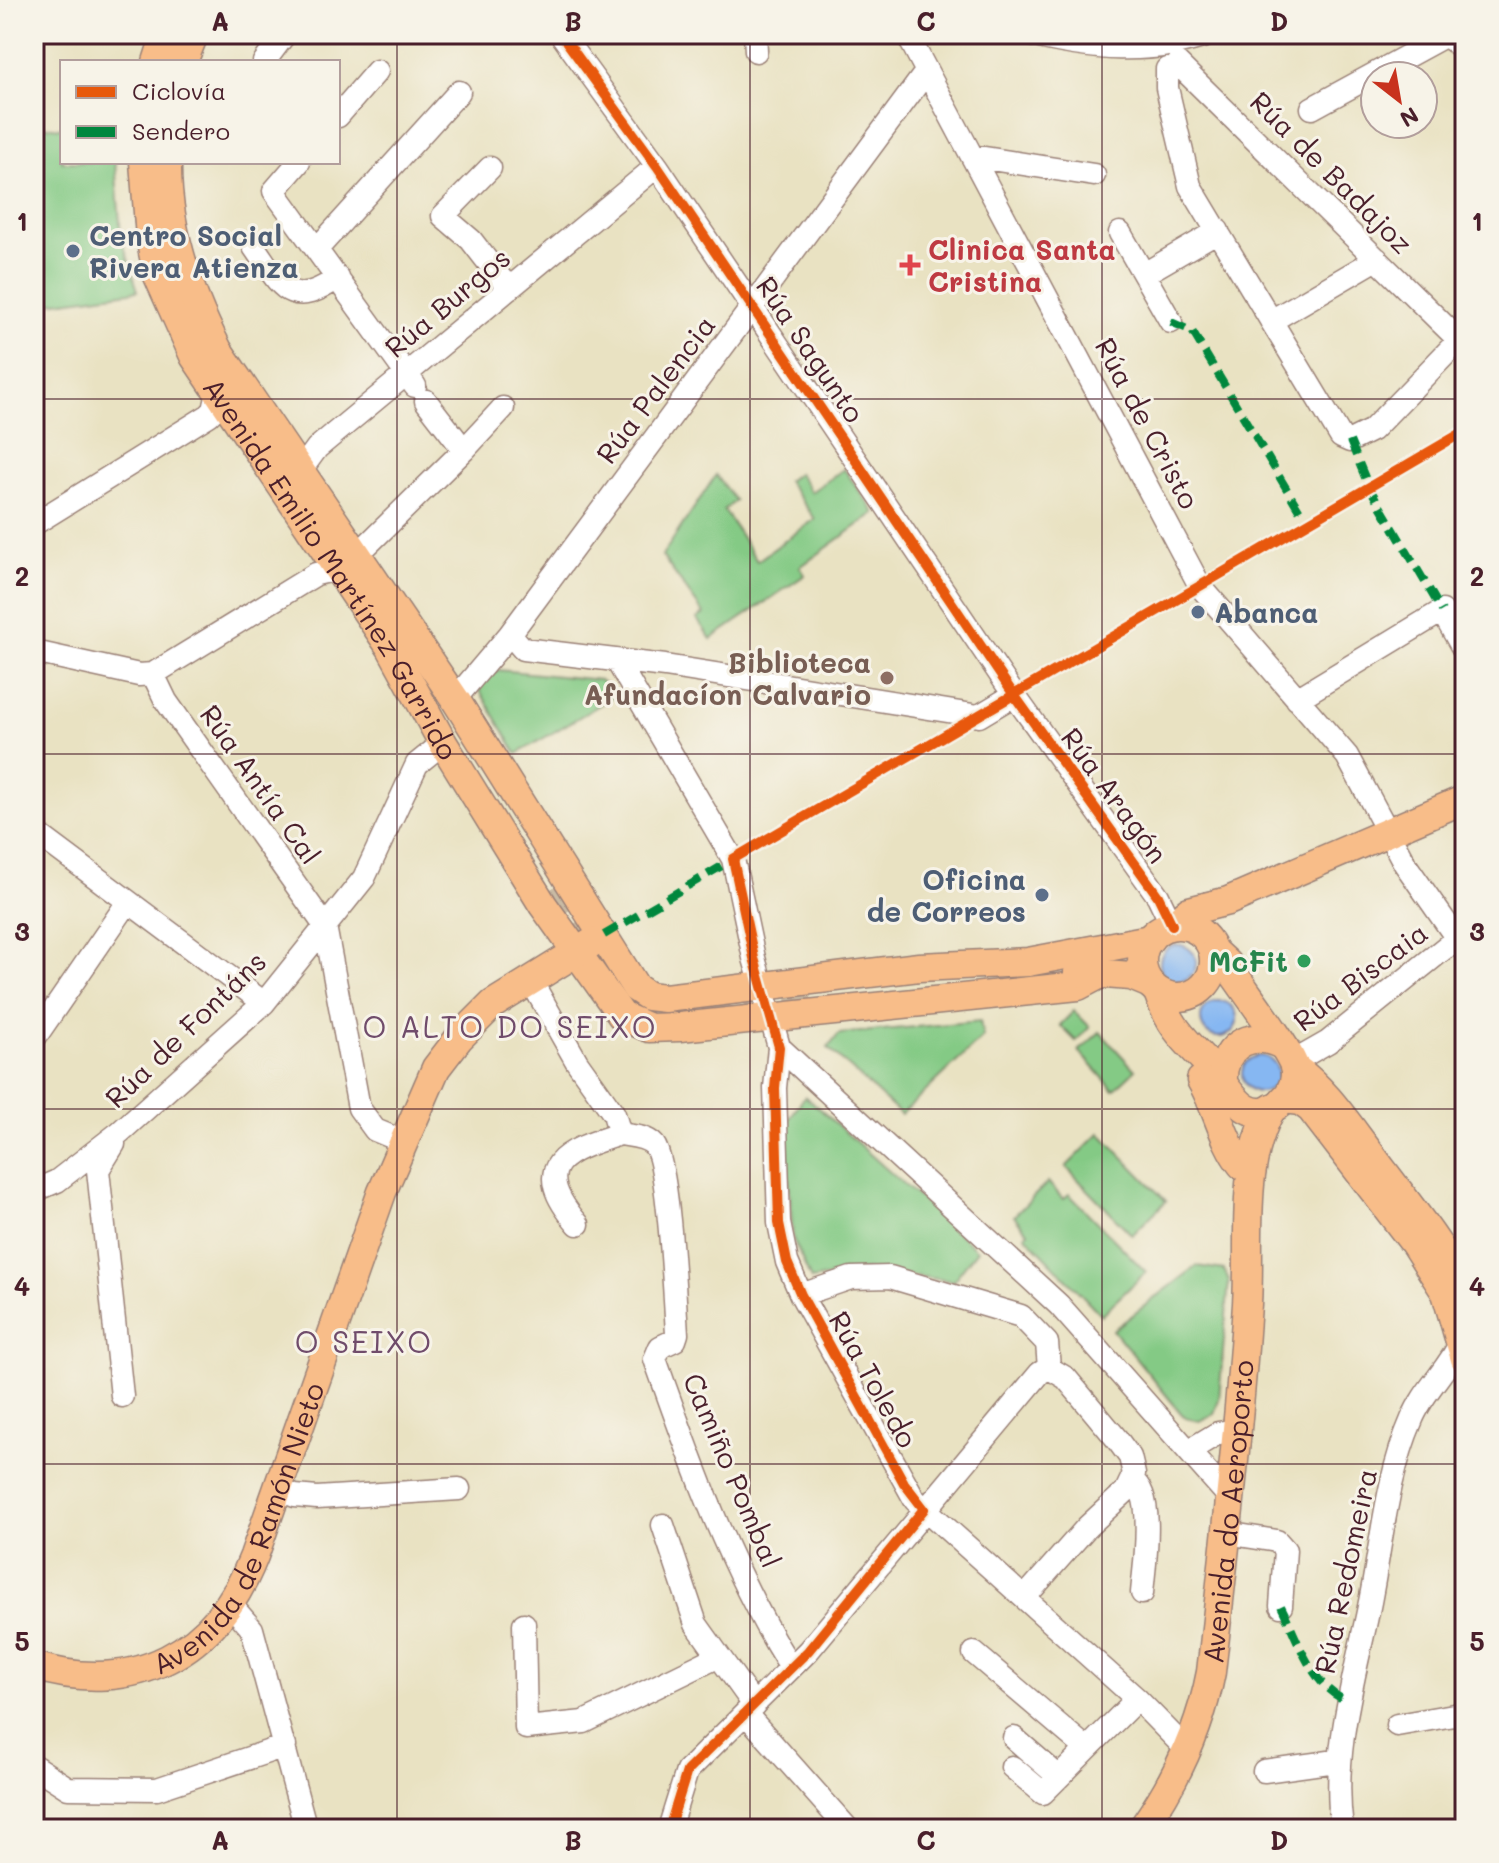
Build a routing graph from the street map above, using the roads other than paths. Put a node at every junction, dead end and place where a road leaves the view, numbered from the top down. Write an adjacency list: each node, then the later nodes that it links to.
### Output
1 (166, 34): 12 (main road)
2 (194, 34): 13 (main road)
3 (285, 34): 14 (street)
4 (561, 34): 24 (street, Rúa Sagunto)
5 (907, 34): 16 (street, Rúa de Cristo)
6 (1027, 34): 9 (street)
7 (1211, 34): 11 (street)
8 (1445, 35): 10 (street); 18 (street)
9 (1149, 48): 11 (street, Rúa de Badajoz); 11 (street)
10 (1465, 50)
11 (1177, 58): 27 (street); 31 (street, Rúa de Badajoz)
12 (158, 60)
13 (184, 60)
14 (266, 60)
15 (377, 71): 19 (street)
16 (926, 72): 20 (street, Rúa de Cristo); 35 (street, Rúa Palencia)
17 (459, 92): 30 (street)
18 (1312, 108)
19 (340, 114)
20 (972, 156): 26 (street); 54 (street, Rúa de Cristo)
21 (164, 164): 40 (main road, Avenida Emilio Martínez Garrido)
22 (164, 164): 43 (main road, Avenida Emilio Martínez Garrido)
23 (297, 164): 30 (street)
24 (657, 166): 34 (street, Rúa Burgos); 35 (street, Rúa Sagunto)
25 (490, 168): 34 (street)
26 (1094, 175)
27 (1218, 231): 32 (street); 36 (street)
28 (1120, 233): 32 (street)
29 (254, 247): 33 (street)
30 (317, 249): 33 (street)
31 (1377, 259): 36 (street); 38 (street, Rúa de Badajoz)
32 (1144, 274): 37 (street)
33 (338, 278): 39 (street)
34 (509, 289): 39 (street, Rúa Burgos)
35 (754, 307): 46 (street, Rúa Palencia); 52 (street, Rúa Sagunto)
36 (1271, 321): 38 (street)
37 (1171, 322)
38 (1462, 337)
39 (416, 388): 42 (street); 43 (street, Rúa Burgos)
40 (218, 393): 43 (main road, Avenida Emilio Martínez Garrido); 44 (street)
41 (503, 408): 42 (street)
42 (464, 450): 45 (street)
43 (294, 483): 45 (main road, Avenida Emilio Martínez Garrido)
44 (34, 524)
45 (350, 566): 47 (main road, Avenida Emilio Martínez Garrido); 51 (street)
46 (510, 634): 50 (street); 53 (street, Rúa Palencia)
47 (406, 651): 53 (main road, Avenida Emilio Martínez Garrido); 55 (main road)
48 (1465, 652): 54 (street)
49 (34, 655): 51 (street)
50 (617, 661): 52 (street); 72 (street, Rúa Toledo)
51 (153, 674): 62 (street, Rúa Antía Cal)
52 (1014, 695): 63 (street, Rúa Aragón)
53 (455, 699): 64 (main road, Avenida Emilio Martínez Garrido)
54 (1297, 699): 58 (street, Rúa de Cristo)
55 (453, 743): 59 (main road, Avenida Emilio Martínez Garrido); 62 (street, Rúa de Fontáns); 67 (main road, Avenida Emilio Martínez Garrido)
56 (1465, 799): 58 (main road)
57 (34, 831): 61 (street)
58 (1390, 831): 60 (main road); 65 (street, Rúa de Cristo)
59 (554, 887)
60 (1228, 901): 63 (main road); 66 (main road)
61 (128, 902): 75 (street); 77 (street)
62 (325, 926): 75 (street, Rúa de Fontáns); 85 (street)
63 (1161, 932): 66 (main road); 68 (main road); 73 (main road)
64 (604, 935): 67 (main road, Avenida de Ramón Nieto); 72 (main road, Avenida Emilio Martínez Garrido)
65 (1463, 945): 80 (street, Rúa Biscaia)
66 (1212, 948): 73 (main road); 80 (main road)
67 (578, 951): 70 (main road, Avenida de Ramón Nieto); 76 (main road, Avenida Emilio Martínez Garrido)
68 (1004, 963): 71 (main road); 72 (main road)
69 (1097, 976): 71 (main road); 73 (main road); 76 (main road, Avenida Emilio Martínez Garrido)
70 (530, 979): 83 (street); 85 (main road, Avenida de Ramón Nieto)
71 (920, 985): 74 (main road)
72 (762, 987): 76 (street, Rúa Toledo)
73 (1153, 988): 79 (main road)
74 (811, 996)
75 (264, 1003): 84 (street, Rúa de Fontáns)
76 (770, 1020): 78 (street, Rúa Toledo)
77 (34, 1039)
78 (779, 1047): 89 (street, Rúa Toledo); 94 (street)
79 (1187, 1047): 81 (main road); 86 (main road)
80 (1289, 1058): 81 (main road); 82 (main road); 90 (main road)
81 (1227, 1091): 82 (main road); 86 (main road, Avenida do Aeroporto)
82 (1278, 1104): 86 (main road, Avenida do Aeroporto); 90 (main road)
83 (620, 1134): 88 (street); 110 (street, Camiño Pombal)
84 (115, 1136): 87 (street, Rúa de Fontáns); 92 (street, Rúa de Fontáns)
85 (404, 1142): 96 (main road, Avenida de Ramón Nieto)
86 (1245, 1172): 93 (main road, Avenida do Aeroporto)
87 (34, 1191)
88 (578, 1224)
89 (801, 1295): 91 (street); 99 (street, Rúa Toledo)
90 (1462, 1323): 121 (street, Rúa Redomeira)
91 (1049, 1368): 95 (street); 99 (street)
92 (122, 1396)
93 (1235, 1444): 94 (street); 98 (main road, Avenida do Aeroporto)
94 (1195, 1458): 98 (street)
95 (1133, 1481): 102 (street); 103 (street)
96 (277, 1489): 97 (street); 104 (main road, Avenida de Ramón Nieto)
97 (459, 1489)
98 (1230, 1498): 101 (main road, Avenida do Aeroporto)
99 (924, 1509): 103 (street, Rúa Toledo); 110 (street)
100 (663, 1525): 108 (street)
101 (1226, 1533): 105 (street, Rúa Redomeira); 118 (main road, Avenida do Aeroporto)
102 (1142, 1593)
103 (1025, 1597): 111 (street, Rúa Toledo)
104 (231, 1605): 109 (main road, Avenida de Ramón Nieto); 116 (street)
105 (1281, 1606)
106 (524, 1624): 108 (street)
107 (974, 1653): 117 (street)
108 (717, 1657): 112 (street)
109 (34, 1666)
110 (791, 1668): 112 (street)
111 (1137, 1699): 117 (street); 118 (street, Rúa Toledo)
112 (750, 1709): 125 (street); 126 (street)
113 (1465, 1713): 114 (street)
114 (1397, 1725)
115 (1014, 1738): 123 (street)
116 (285, 1746): 119 (street); 124 (street)
117 (1087, 1749): 123 (street)
118 (1188, 1751): 127 (main road, Avenida do Aeroporto)
119 (34, 1766)
120 (1012, 1767): 123 (street)
121 (1340, 1767): 122 (street); 128 (street, Rúa Redomeira)
122 (1264, 1771)
123 (1059, 1777)
124 (306, 1829)
125 (669, 1829)
126 (848, 1829)
127 (1142, 1829)
128 (1342, 1829)

